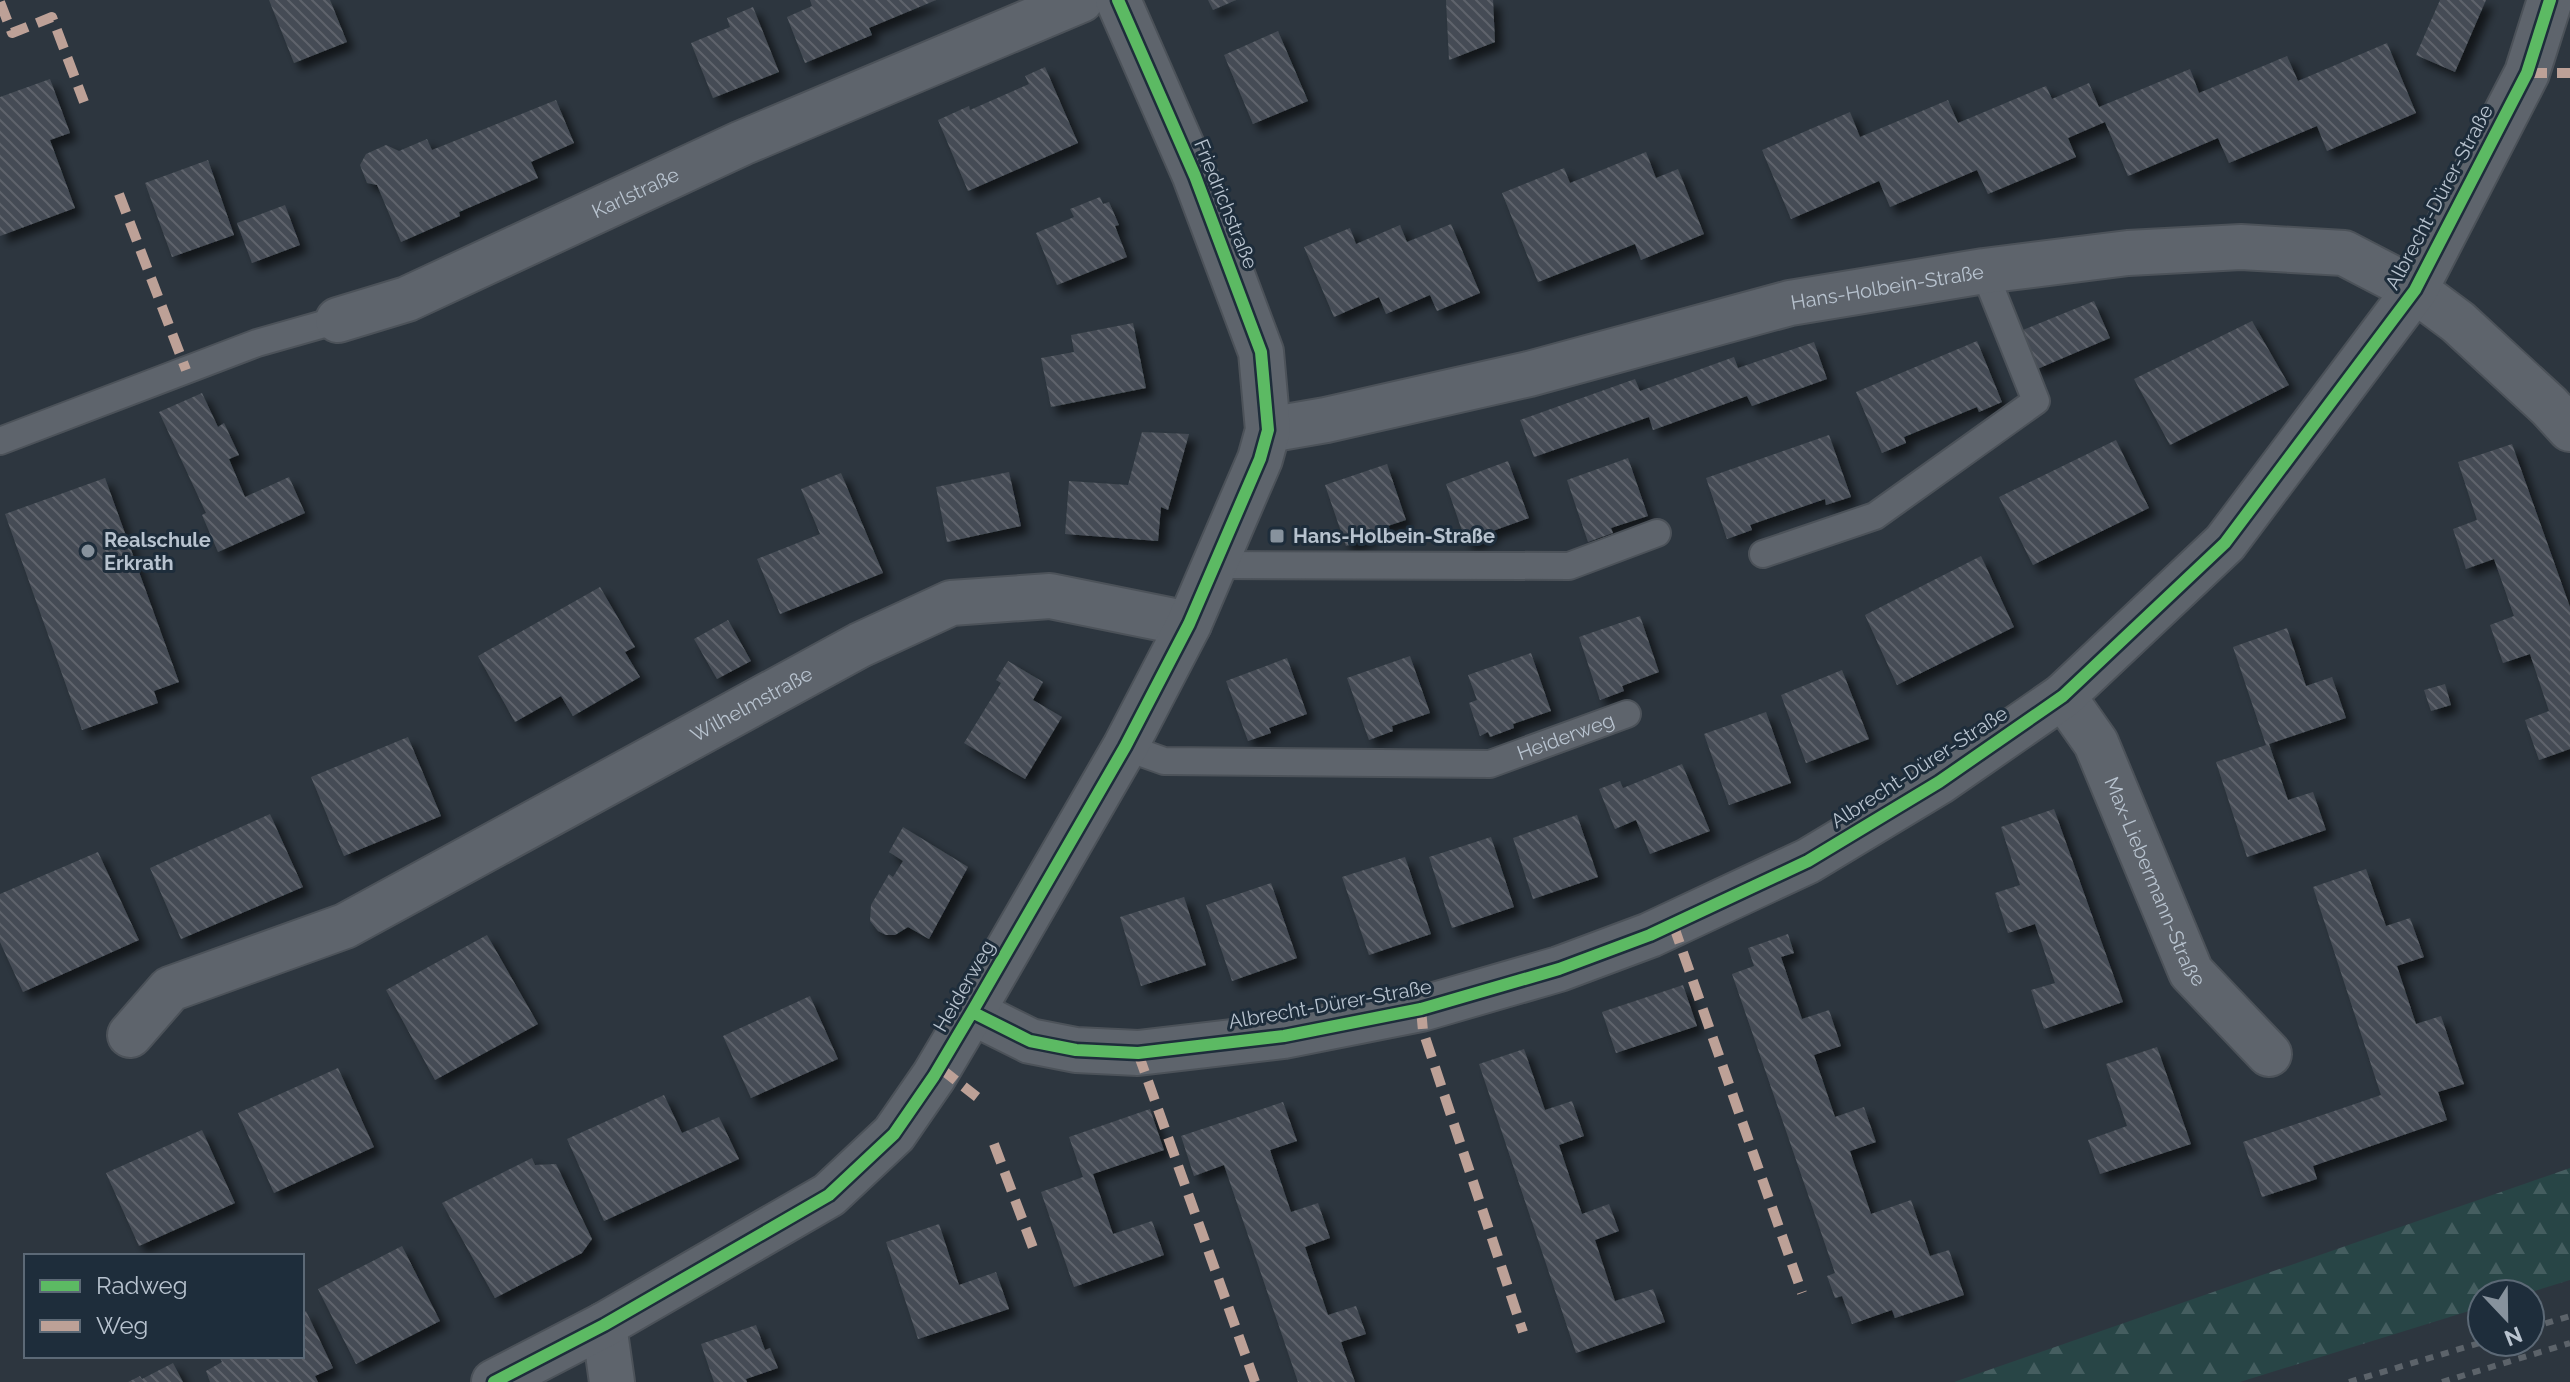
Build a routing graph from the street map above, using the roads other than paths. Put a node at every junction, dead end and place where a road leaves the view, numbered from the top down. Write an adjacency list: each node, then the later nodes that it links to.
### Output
1 (1081, 0): 6 (street, Karlstraße)
2 (1118, 0): 8 (street, Friedrichstraße)
3 (2550, 0): 5 (street, Albrecht-Dürer-Straße)
4 (1984, 271): 5 (street, Hans-Holbein-Straße); 8 (street, Hans-Holbein-Straße); 11 (lane)
5 (2415, 290): 7 (street, Hans-Holbein-Straße); 14 (street, Albrecht-Dürer-Straße)
6 (338, 320): 9 (lane, Karlstraße)
7 (2570, 429)
8 (1268, 430): 12 (street, Heiderweg)
9 (0, 441)
10 (1657, 533): 12 (lane)
11 (1763, 554)
12 (1216, 565): 13 (street, Heiderweg)
13 (1189, 624): 16 (street, Heiderweg); 18 (street, Wilhelmstraße)
14 (2063, 696): 17 (street, Albrecht-Dürer-Straße); 19 (street, Max-Liebermann-Straße)
15 (1627, 714): 16 (lane, Heiderweg)
16 (1125, 747): 17 (street, Heiderweg)
17 (972, 1012): 20 (street, Heiderweg)
18 (130, 1035)
19 (2269, 1054)
20 (604, 1325): 21 (street, Heiderweg); 22 (street)
21 (494, 1382)
22 (612, 1382)

